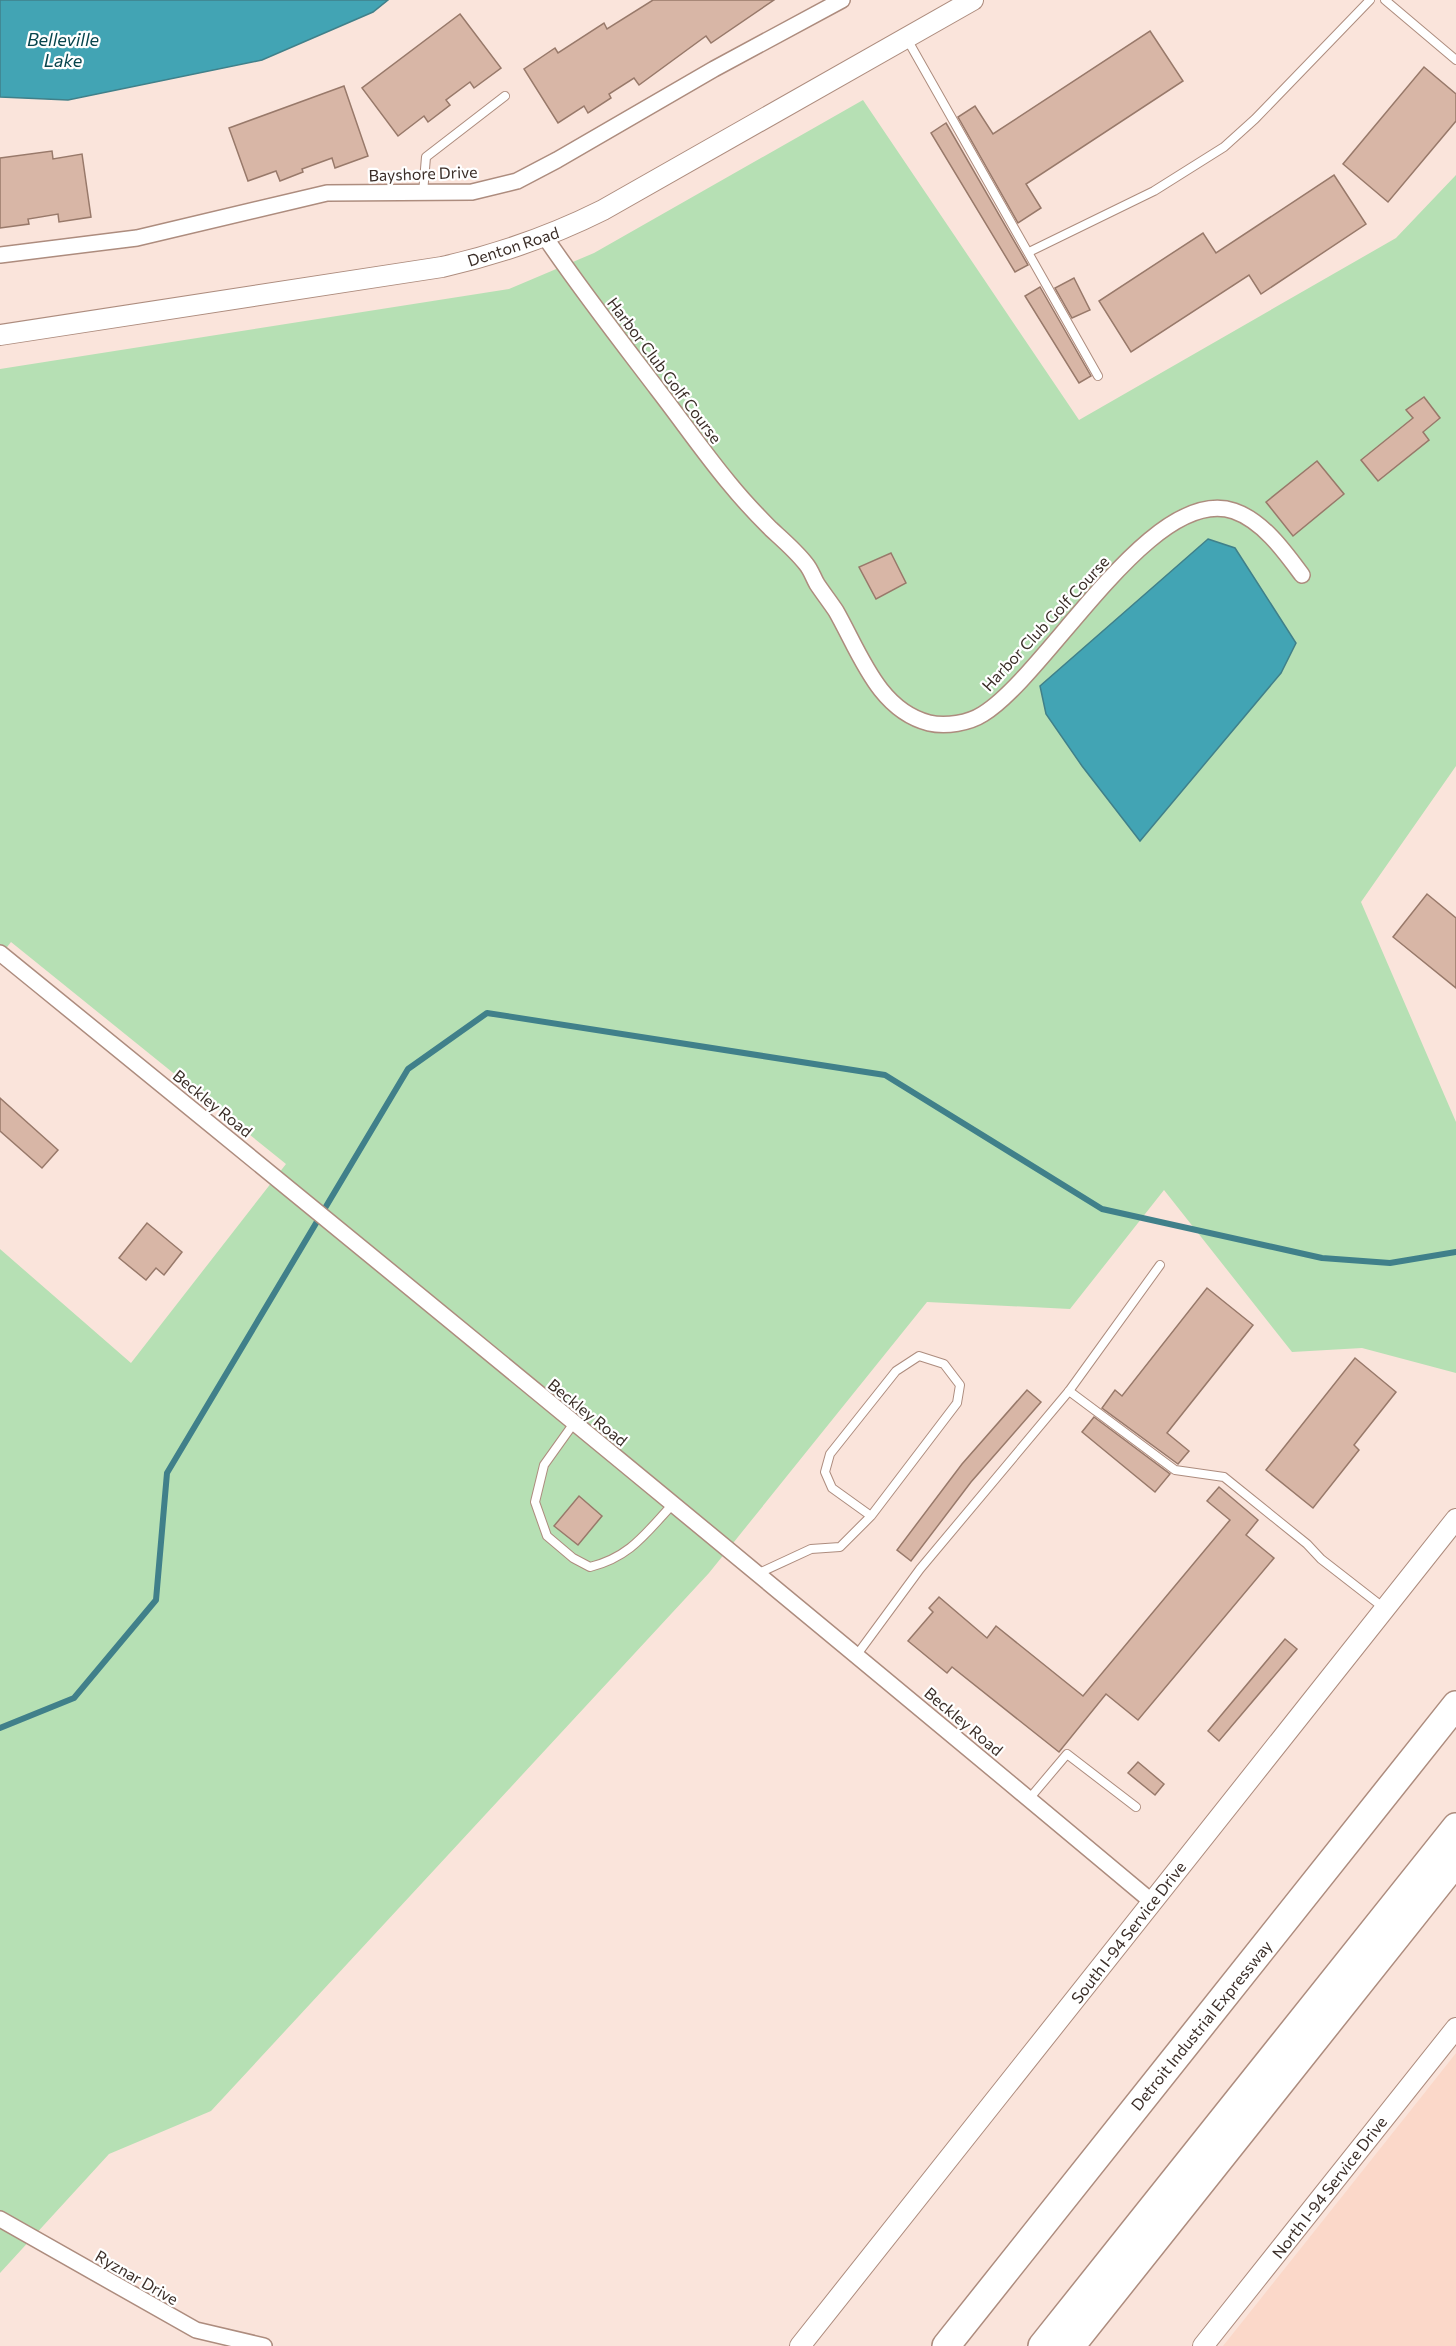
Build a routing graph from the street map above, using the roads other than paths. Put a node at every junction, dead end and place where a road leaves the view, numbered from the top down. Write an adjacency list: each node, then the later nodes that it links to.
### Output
1 (842, 0): 8 (street, Bayshore Drive)
2 (972, 0): 5 (street, Denton Road)
3 (1370, 0): 10 (lane)
4 (1385, 0): 6 (lane)
5 (907, 38): 9 (street, Denton Road); 10 (lane)
6 (1456, 60)
7 (505, 96): 8 (lane)
8 (423, 193): 11 (street, Bayshore Drive)
9 (545, 237): 12 (street, Denton Road); 14 (street, Harbor Club Golf Course)
10 (1029, 252): 13 (lane)
11 (0, 255)
12 (0, 335)
13 (1098, 376)
14 (1302, 575)
15 (0, 953): 18 (street, Beckley Road)
16 (1160, 1265): 17 (lane)
17 (1069, 1391): 23 (lane); 24 (lane)
18 (574, 1423): 19 (street, Beckley Road); 19 (lane)
19 (673, 1504): 22 (street, Beckley Road)
20 (871, 1516): 20 (lane); 22 (lane)
21 (1456, 1519): 23 (street, South I-94 Service Drive)
22 (757, 1574): 24 (street, Beckley Road)
23 (1385, 1609): 30 (street, South I-94 Service Drive)
24 (856, 1656): 26 (street, Beckley Road)
25 (1456, 1705): 35 (highway, Detroit Industrial Expressway)
26 (1029, 1799): 27 (lane); 30 (street, Beckley Road)
27 (1137, 1807)
28 (1456, 1827): 36 (highway)
29 (1456, 1862): 37 (highway)
30 (1151, 1901): 34 (street, South I-94 Service Drive)
31 (1456, 2028): 38 (street, North I-94 Service Drive)
32 (0, 2218): 33 (street, Ryznar Drive)
33 (264, 2346)
34 (800, 2346)
35 (946, 2346)
36 (1042, 2346)
37 (1071, 2346)
38 (1203, 2346)

